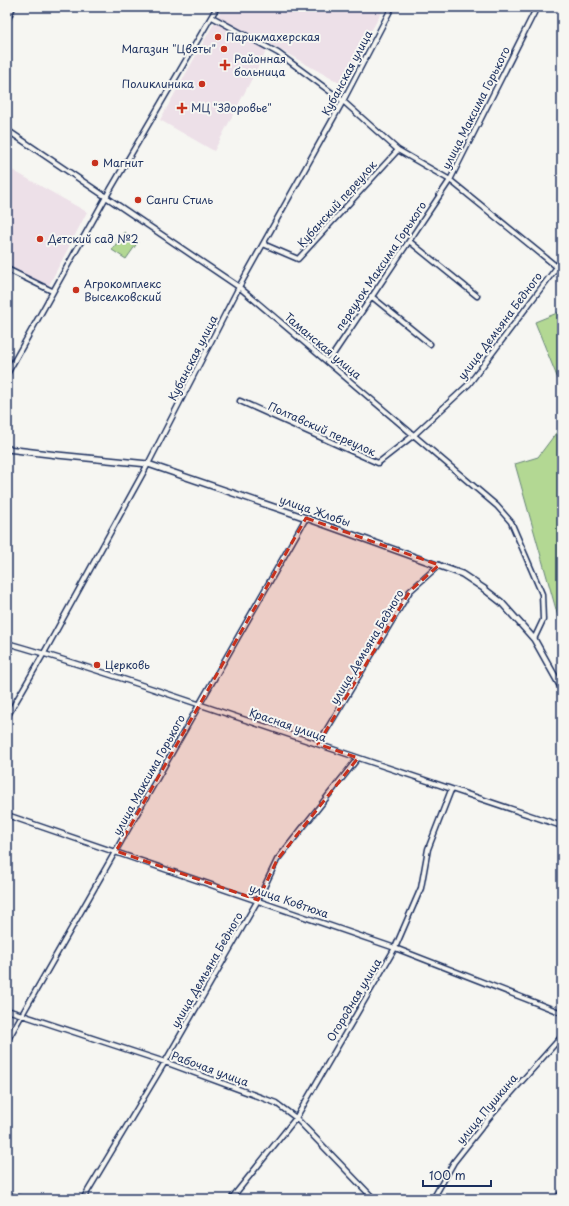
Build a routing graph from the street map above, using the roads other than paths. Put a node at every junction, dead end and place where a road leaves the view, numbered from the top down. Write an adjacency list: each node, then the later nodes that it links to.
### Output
1 (13, 7): 6 (street)
2 (217, 7): 5 (street)
3 (392, 7): 7 (street, Кубанская улица)
4 (537, 7): 10 (street, улица Максима Горького)
5 (212, 17): 7 (street); 11 (street)
6 (7, 21)
7 (342, 101): 9 (street); 13 (street, Кубанская улица)
8 (7, 130): 11 (street, Таманская улица)
9 (398, 150): 10 (street); 13 (street, Кубанский переулок)
10 (450, 180): 12 (street, переулок Максима Горького); 15 (street, улица Максима Горького)
11 (106, 197): 17 (street, Таманская улица); 18 (street)
12 (409, 241): 19 (street, переулок Максима Горького); 20 (street)
13 (263, 244): 17 (street, Кубанская улица)
14 (562, 258): 15 (street, улица Демьяна Бедного)
15 (557, 267): 25 (street, улица Демьяна Бедного)
16 (7, 269): 18 (street)
17 (240, 287): 22 (street, Таманская улица); 27 (street, Кубанская улица)
18 (52, 292): 23 (street)
19 (371, 296): 21 (street); 22 (street, переулок Максима Горького)
20 (477, 296)
21 (430, 344)
22 (328, 362): 25 (street, Таманская улица)
23 (7, 374)
24 (240, 401): 25 (street, Полтавский переулок)
25 (414, 435): 30 (street, Таманская улица)
26 (7, 449): 27 (street, улица Жлобы)
27 (148, 464): 28 (street, улица Жлобы); 32 (street, Кубанская улица)
28 (306, 518): 29 (street, улица Жлобы); 34 (street, улица Максима Горького)
29 (439, 565): 30 (street, улица Жлобы); 36 (street, улица Демьяна Бедного)
30 (534, 639): 33 (street, улица Жлобы)
31 (7, 643): 32 (street, Красная улица)
32 (44, 653): 34 (street, Красная улица); 35 (street, Кубанская улица)
33 (562, 689)
34 (199, 704): 36 (street, Красная улица); 41 (street, улица Максима Горького)
35 (7, 717)
36 (318, 744): 37 (street, Красная улица)
37 (358, 758): 38 (street, Красная улица); 42 (street, улица Демьяна Бедного)
38 (451, 790): 40 (street, Красная улица); 43 (street, Огородная улица)
39 (7, 815): 41 (street, улица Ковтюха)
40 (562, 826)
41 (116, 852): 42 (street, улица Ковтюха); 46 (street, улица Максима Горького)
42 (258, 900): 43 (street, улица Ковтюха); 49 (street, улица Демьяна Бедного)
43 (395, 948): 45 (street, улица Ковтюха); 50 (street, Огородная улица)
44 (7, 1010): 46 (street, Рабочая улица)
45 (562, 1013)
46 (21, 1015): 48 (street, улица Максима Горького); 49 (street, Рабочая улица)
47 (562, 1036): 57 (street, улица Пушкина)
48 (7, 1041)
49 (165, 1062): 50 (street, Рабочая улица); 54 (street, улица Демьяна Бедного)
50 (296, 1118): 55 (street, Огородная улица); 56 (street, Рабочая улица)
51 (562, 1191): 58 (street)
52 (7, 1195): 53 (street)
53 (23, 1199)
54 (83, 1199)
55 (231, 1199)
56 (374, 1199)
57 (433, 1199)
58 (557, 1199)

